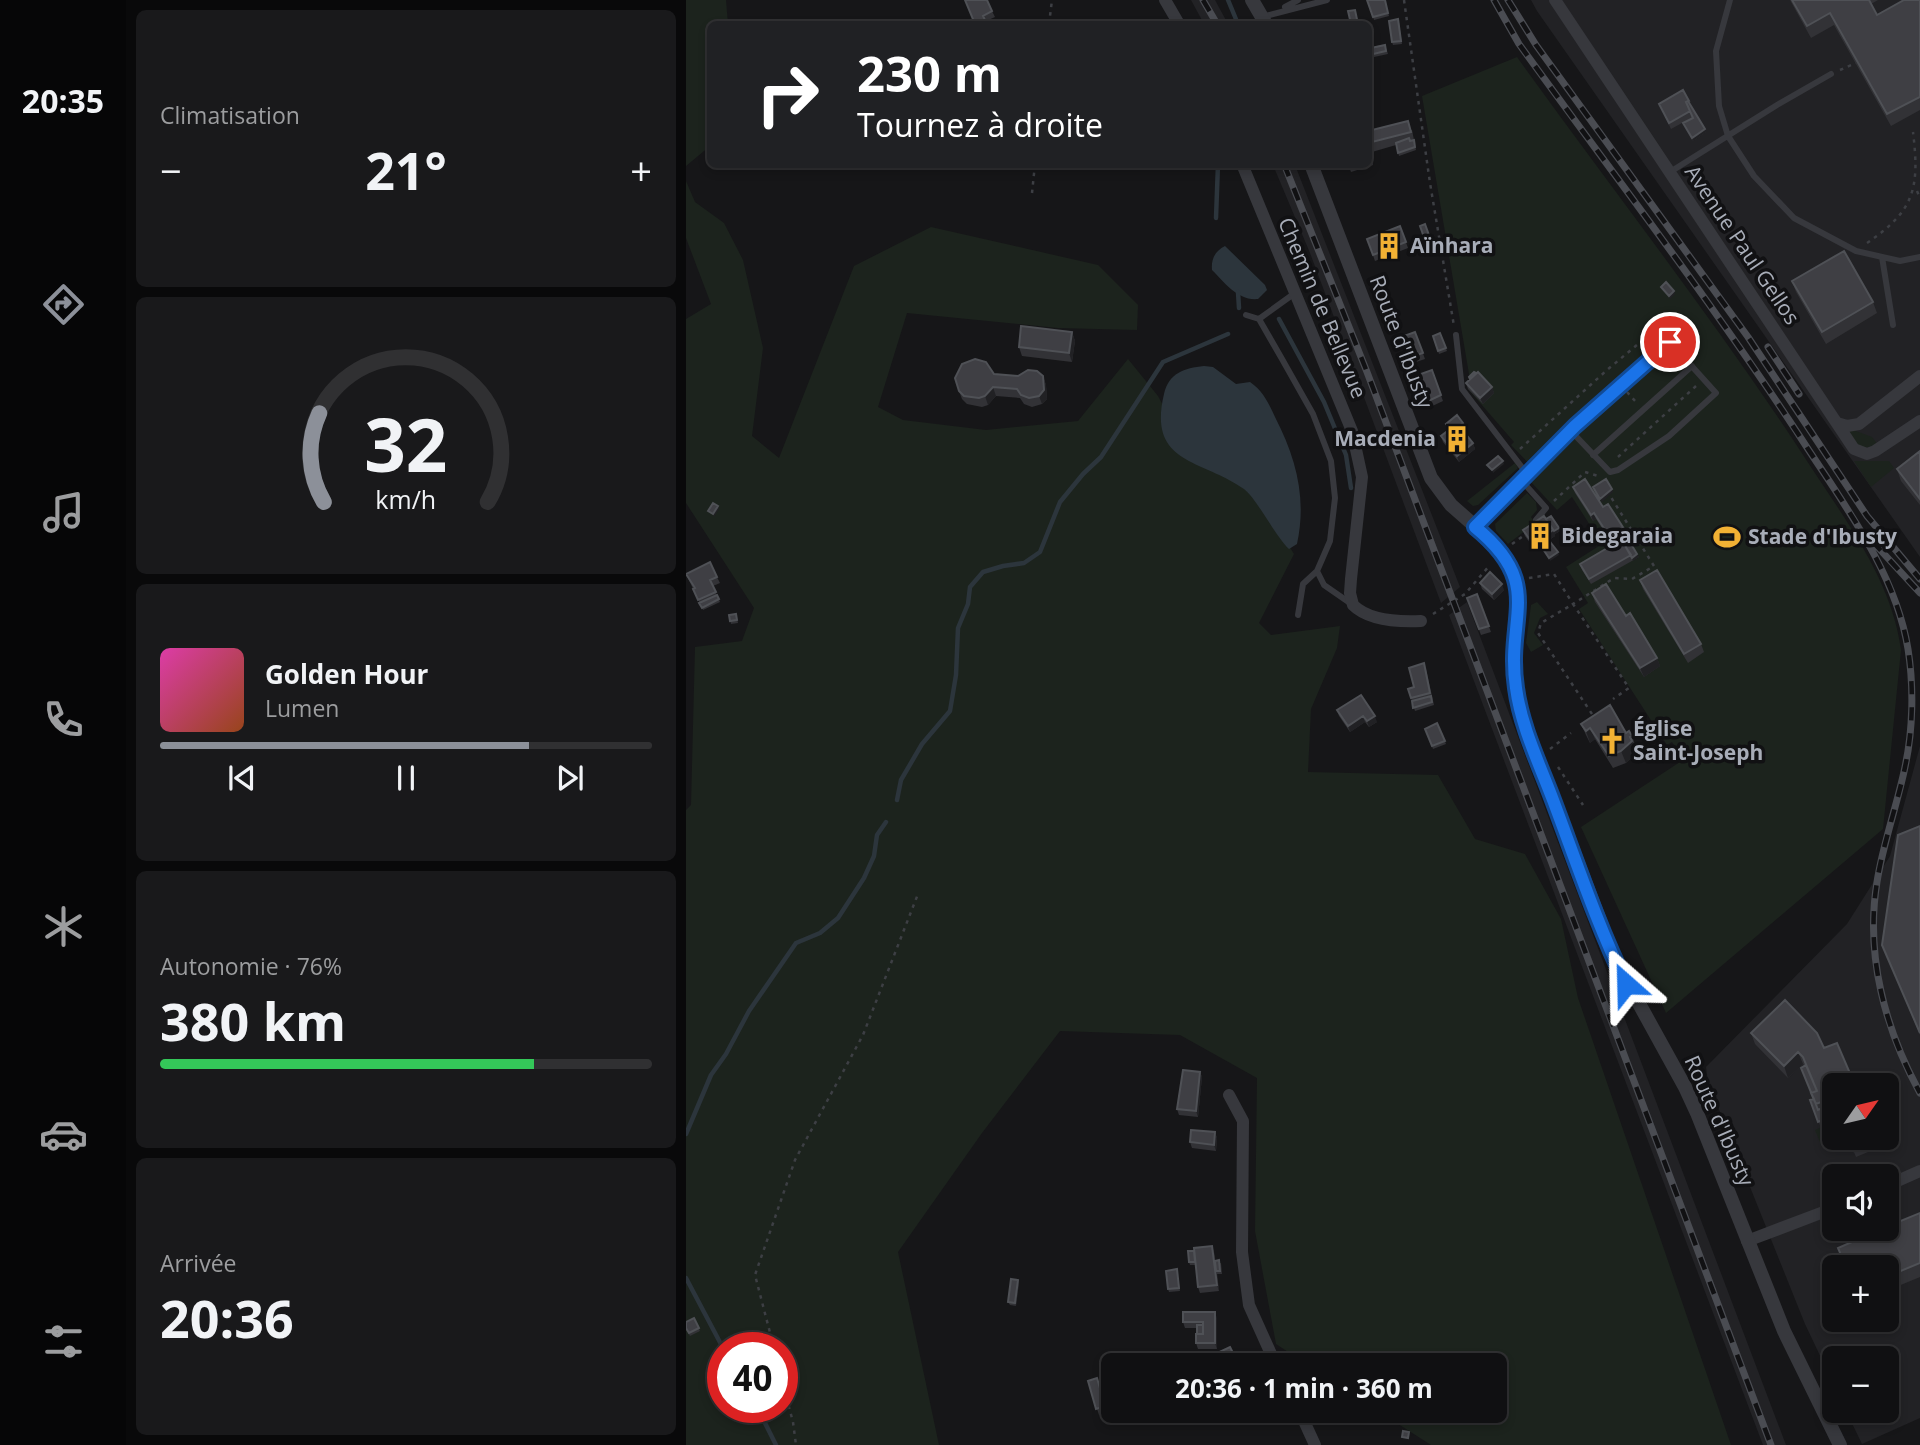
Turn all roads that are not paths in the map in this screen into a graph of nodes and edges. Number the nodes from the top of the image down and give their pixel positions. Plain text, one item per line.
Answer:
1 (1165, 0) edge
2 (1252, 0) edge
3 (1298, 0) edge
4 (1326, 0) edge
5 (1555, 0) edge
6 (1730, 0) edge
7 (1277, 11) junction
8 (1177, 21) edge
9 (1264, 21) edge
10 (1831, 74) road end
11 (1728, 136) junction
12 (1244, 168) edge
13 (1313, 168) edge
14 (1670, 172) junction
15 (1882, 257) junction
16 (1920, 257) edge
17 (1295, 293) junction
18 (1247, 315) dead end
19 (1259, 319) junction
20 (1893, 325) dead end
21 (1456, 335) road end
22 (1692, 366) junction
23 (1920, 376) edge
24 (1920, 421) edge
25 (1837, 423) junction
26 (1571, 431) junction
27 (1593, 455) junction
28 (1524, 477) junction
29 (1536, 520) edge
30 (1475, 527) junction
31 (1317, 571) junction
32 (1353, 605) junction
33 (1298, 615) dead end
34 (1421, 621) road end
35 (1229, 1095) dead end
36 (1920, 1171) edge
37 (1899, 1180) edge
38 (1822, 1213) edge
39 (1747, 1241) junction
40 (1271, 1353) edge
41 (1305, 1423) edge
42 (1315, 1445) edge
43 (1840, 1445) edge

1 - 8 street
2 - 9 street
3 - 7 lane
4 - 7 lane
5 - 14 street, Avenue Paul Gellos
6 - 11 lane
7 - 9 lane
10 - 11 lane
11 - 14 lane
11 - 15 lane
12 - 17 street, Chemin de Bellevue
13 - 30 street, Route d'Ibusty
14 - 25 street, Avenue Paul Gellos
15 - 16 lane
15 - 20 lane
17 - 19 lane
17 - 32 street, Chemin de Bellevue
18 - 19 lane
19 - 31 lane
21 - 28 lane
22 - 26 lane
22 - 27 lane
22 - 27 lane
23 - 25 street
24 - 25 street, Avenue Paul Gellos
26 - 27 lane
26 - 28 lane
28 - 29 lane
28 - 30 lane
30 - 39 street, Route d'Ibusty
31 - 32 lane
31 - 33 lane
32 - 34 street
35 - 40 street
36 - 37 street
38 - 39 street
39 - 43 street, Route d'Ibusty
41 - 42 street

